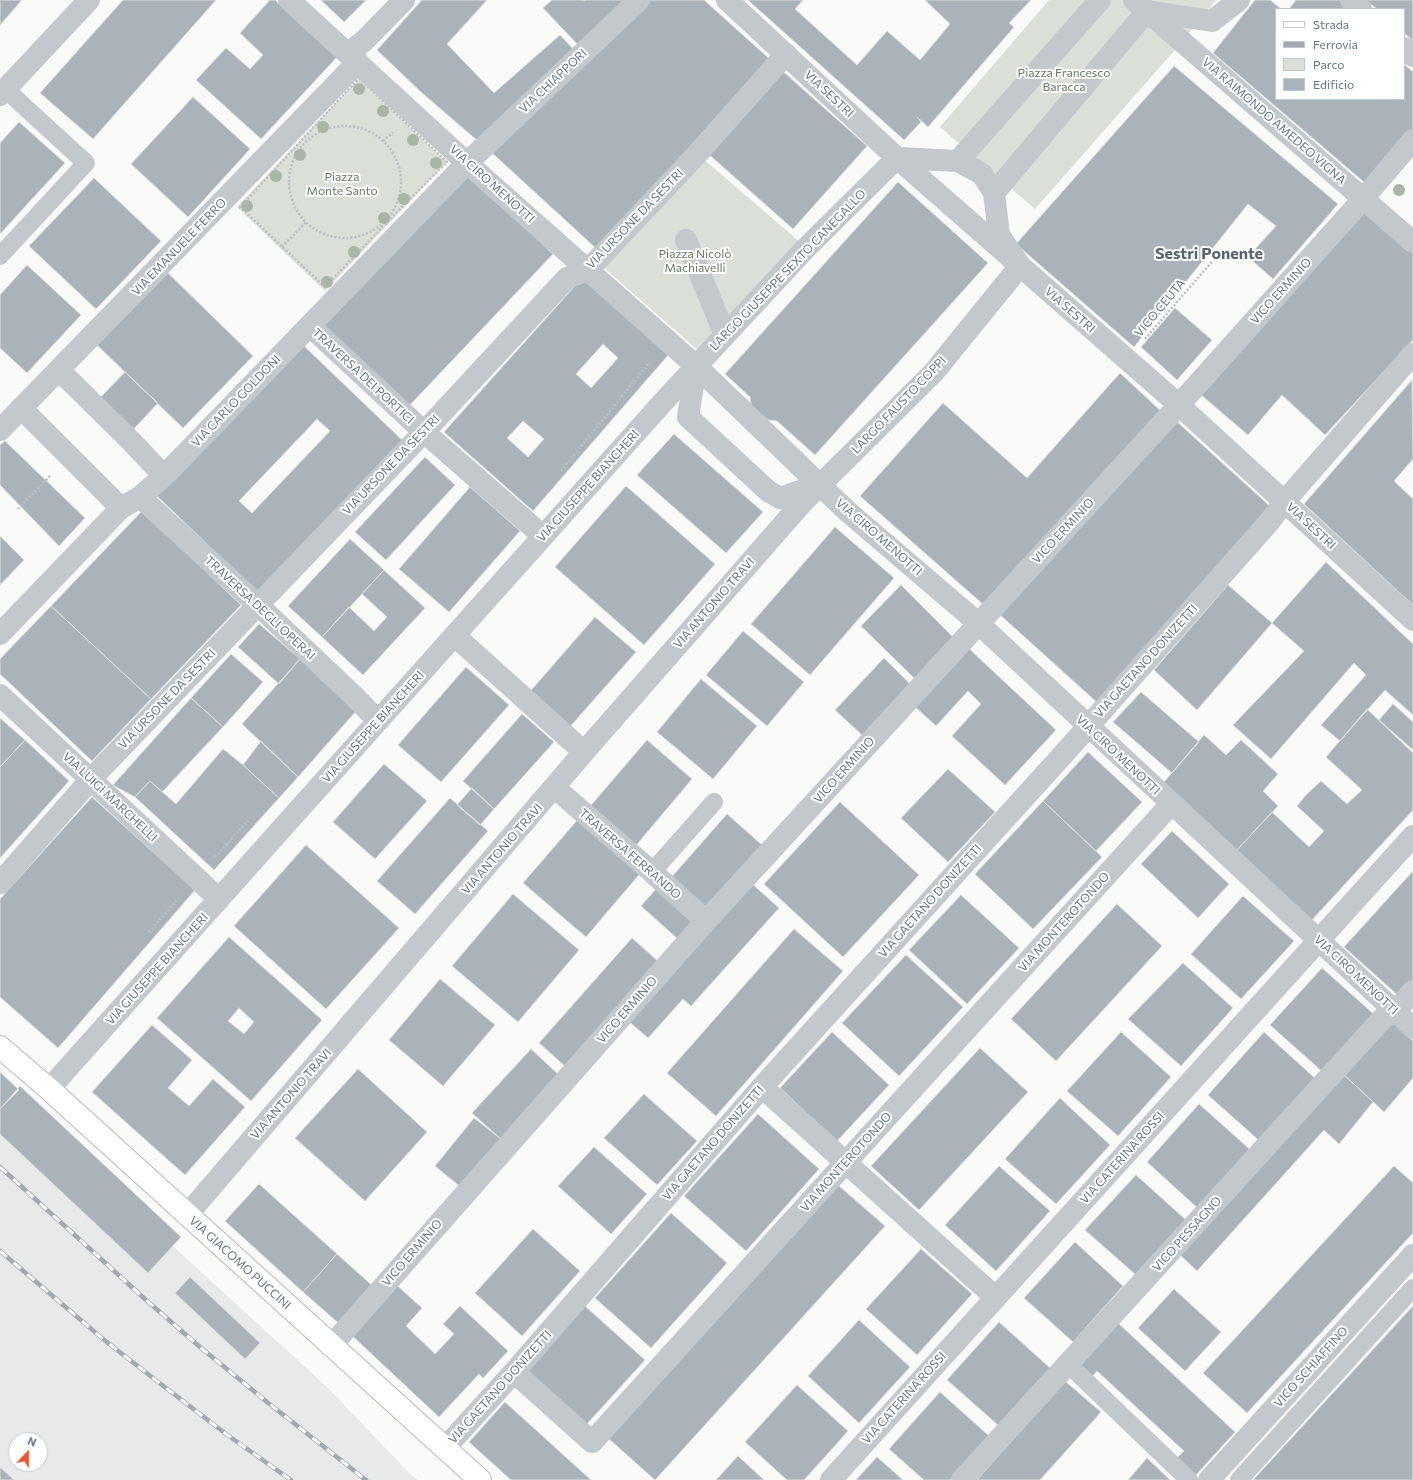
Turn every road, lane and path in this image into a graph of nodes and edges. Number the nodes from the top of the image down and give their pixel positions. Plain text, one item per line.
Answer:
1 (89, 0) edge
2 (289, 0) edge
3 (404, 0) edge
4 (639, 0) edge
5 (726, 0) edge
6 (1100, 0) edge
7 (1239, 0) edge
8 (1351, 0) edge
9 (1138, 4) edge
10 (1360, 8) edge
11 (1405, 49) edge
12 (786, 54) junction
13 (1413, 56) edge
14 (353, 58) junction
15 (3, 92) edge
16 (1413, 140) edge
17 (897, 158) junction
18 (958, 161) junction
19 (467, 163) junction
20 (994, 193) junction
21 (1364, 199) junction
22 (306, 222) junction
23 (686, 240) dead end
24 (1413, 242) edge
25 (282, 247) junction
26 (1223, 249) dead end
27 (0, 256) edge
28 (1020, 266) junction
29 (588, 270) junction
30 (310, 326) junction
31 (724, 335) junction
32 (1413, 354) edge
33 (652, 360) dead end
34 (1127, 360) junction
35 (696, 366) junction
36 (59, 370) junction
37 (1179, 405) junction
38 (20, 408) junction
39 (0, 430) edge
40 (424, 432) junction
41 (561, 472) dead end
42 (164, 476) junction
43 (47, 480) dead end
44 (821, 484) junction
45 (140, 497) junction
46 (1284, 502) junction
47 (121, 508) junction
48 (18, 509) dead end
49 (543, 536) junction
50 (258, 605) junction
51 (1413, 620) edge
52 (978, 623) junction
53 (0, 634) edge
54 (455, 636) junction
55 (0, 695) edge
56 (378, 721) junction
57 (1088, 726) junction
58 (584, 752) junction
59 (91, 779) junction
60 (555, 788) junction
61 (714, 802) dead end
62 (1171, 804) junction
63 (1413, 836) edge
64 (652, 872) junction
65 (0, 883) edge
66 (219, 899) junction
67 (706, 921) junction
68 (1318, 941) junction
69 (1413, 991) edge
70 (1395, 1012) junction
71 (1413, 1028) edge
72 (0, 1047) edge
73 (762, 1086) junction
74 (49, 1089) junction
75 (846, 1163) junction
76 (187, 1215) junction
77 (1413, 1255) edge
78 (1413, 1288) edge
79 (995, 1297) junction
80 (331, 1346) junction
81 (1069, 1365) junction
82 (514, 1372) junction
83 (445, 1448) junction
84 (480, 1480) edge
85 (831, 1480) edge
86 (962, 1480) edge
87 (1189, 1480) edge
88 (1209, 1480) edge
89 (1239, 1480) edge

1 - 15 street
2 - 14 street, VIA CIRO MENOTTI
3 - 14 street, VIA EMANUELE FERRO
4 - 19 street, VIA CHIAPPORI
5 - 12 street, VIA SESTRI
6 - 18 street
7 - 9 street
8 - 10 street
9 - 20 street
9 - 21 street, VIA RAIMONDO AMEDEO VIGNA
11 - 13 street
12 - 17 street, VIA SESTRI
12 - 29 street, VIA URSONE DA SESTRI
14 - 19 street, VIA CIRO MENOTTI
14 - 36 street, VIA EMANUELE FERRO
15 - 27 lane
16 - 21 street, VICO ERMINIO
17 - 18 street
17 - 28 street, VIA SESTRI
17 - 31 street, LARGO GIUSEPPE SEXTO CANEGALLO
18 - 20 street
19 - 29 street, VIA CIRO MENOTTI
19 - 30 street, VIA CARLO GOLDONI
20 - 28 street
21 - 24 street, VIA RAIMONDO AMEDEO VIGNA
21 - 37 street, VICO ERMINIO
22 - 22 path
22 - 25 path
23 - 31 street
25 - 25 path
26 - 34 path, VICO CEUTA
28 - 34 street, VIA SESTRI
28 - 44 street, LARGO FAUSTO COPPI
29 - 35 street, VIA CIRO MENOTTI
29 - 40 street, VIA URSONE DA SESTRI
30 - 40 street, TRAVERSA DEI PORTICI
30 - 42 street, VIA CARLO GOLDONI
31 - 35 street, LARGO GIUSEPPE SEXTO CANEGALLO
32 - 46 street, VIA GAETANO DONIZETTI
33 - 41 path
34 - 37 street, VIA SESTRI
35 - 44 street, VIA CIRO MENOTTI
35 - 44 street
35 - 49 street, VIA GIUSEPPE BIANCHERI
36 - 38 street, VIA EMANUELE FERRO
36 - 42 street
37 - 46 street, VIA SESTRI
37 - 52 street, VICO ERMINIO
38 - 39 street, VIA EMANUELE FERRO
38 - 47 street
40 - 49 street, TRAVERSA DEI PORTICI
40 - 50 street, VIA URSONE DA SESTRI
42 - 45 street, VIA CARLO GOLDONI
43 - 48 path
44 - 52 street, VIA CIRO MENOTTI
44 - 58 street, VIA ANTONIO TRAVI
45 - 47 street, VIA CARLO GOLDONI
45 - 50 street, TRAVERSA DEGLI OPERAI
46 - 51 street, VIA SESTRI
46 - 57 street, VIA GAETANO DONIZETTI
47 - 53 street, VIA CARLO GOLDONI
49 - 54 street, VIA GIUSEPPE BIANCHERI
50 - 56 street, TRAVERSA DEGLI OPERAI
50 - 59 street, VIA URSONE DA SESTRI
52 - 57 street, VIA CIRO MENOTTI
52 - 67 street, VICO ERMINIO
54 - 56 street, VIA GIUSEPPE BIANCHERI
54 - 58 street
55 - 59 street, VIA LUIGI MARCHELLI
56 - 66 street, VIA GIUSEPPE BIANCHERI
57 - 62 street, VIA CIRO MENOTTI
57 - 73 street, VIA GAETANO DONIZETTI
58 - 60 street, VIA ANTONIO TRAVI
59 - 65 street, VIA URSONE DA SESTRI
59 - 66 street, VIA LUIGI MARCHELLI
60 - 64 street, TRAVERSA FERRANDO
60 - 76 street, VIA ANTONIO TRAVI
61 - 64 lane
62 - 68 street, VIA CIRO MENOTTI
62 - 75 street, VIA MONTEROTONDO
63 - 68 street, VIA CATERINA ROSSI
64 - 67 street, TRAVERSA FERRANDO
66 - 74 street, VIA GIUSEPPE BIANCHERI
67 - 80 street, VICO ERMINIO
68 - 70 street, VIA CIRO MENOTTI
68 - 79 street, VIA CATERINA ROSSI
69 - 70 street, VICO PESSAGNO
70 - 71 street, VIA CIRO MENOTTI
70 - 81 street, VICO PESSAGNO
72 - 74 main road, VIA GIACOMO PUCCINI
73 - 75 street
73 - 82 street, VIA GAETANO DONIZETTI
74 - 76 main road, VIA GIACOMO PUCCINI
75 - 79 street
75 - 82 street, VIA MONTEROTONDO
76 - 80 main road, VIA GIACOMO PUCCINI
77 - 88 street, VICO SCHIAFFINO
78 - 89 lane
79 - 85 street, VIA CATERINA ROSSI
80 - 83 main road, VIA GIACOMO PUCCINI
81 - 86 street, VICO PESSAGNO
81 - 87 lane
82 - 83 street, VIA GAETANO DONIZETTI
83 - 84 main road, VIA GIACOMO PUCCINI

